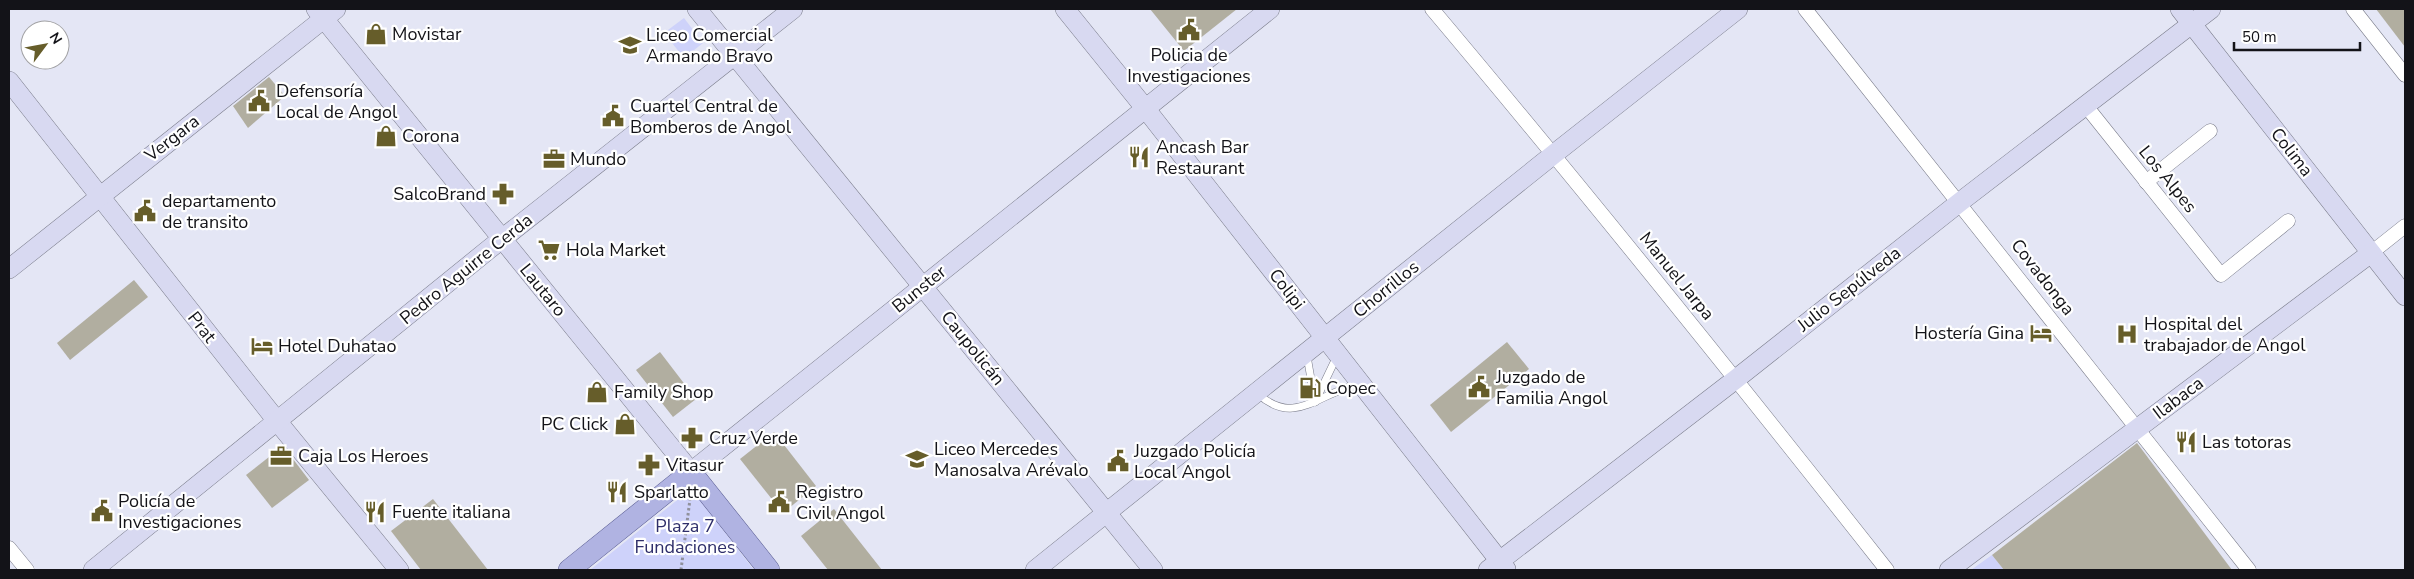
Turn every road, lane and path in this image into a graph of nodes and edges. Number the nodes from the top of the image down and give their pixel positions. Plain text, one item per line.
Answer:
1 (697, 9) edge
2 (793, 9) edge
3 (1064, 9) edge
4 (1270, 9) edge
5 (1432, 9) edge
6 (1738, 9) edge
7 (1805, 9) edge
8 (2180, 9) edge
9 (2211, 9) edge
10 (2352, 9) edge
11 (325, 12) edge
12 (2192, 24) junction
13 (735, 55) junction
14 (2405, 75) edge
15 (9, 81) edge
16 (2086, 106) junction
17 (1145, 108) junction
18 (2210, 131) dead end
19 (1554, 154) junction
20 (2146, 182) junction
21 (99, 196) junction
22 (1960, 202) junction
23 (2288, 221) dead end
24 (2405, 226) edge
25 (502, 240) junction
26 (2371, 252) junction
27 (9, 269) edge
28 (923, 286) junction
29 (2405, 296) edge
30 (1326, 338) junction
31 (1306, 354) junction
32 (1338, 354) junction
33 (1736, 379) junction
34 (1361, 384) junction
35 (1257, 393) junction
36 (1315, 403) junction
37 (277, 421) junction
38 (2138, 428) junction
39 (691, 472) junction
40 (690, 497) dead end
41 (1107, 513) junction
42 (9, 548) edge
43 (1498, 567) edge
44 (27, 570) edge
45 (94, 570) edge
46 (398, 570) edge
47 (569, 570) edge
48 (681, 570) edge
49 (769, 570) edge
50 (1035, 570) edge
51 (1153, 570) edge
52 (1887, 570) edge
53 (1949, 570) edge
54 (2248, 570) edge

1 - 13 main road, Caupolicán
2 - 13 main road, Pedro Aguirre Cerda
3 - 17 main road, Colipi
4 - 17 main road, Bunster
5 - 19 street, Manuel Jarpa
6 - 19 main road, Chorrillos
7 - 22 street, Covadonga
8 - 12 main road, Colima
9 - 12 main road, Julio Sepúlveda
10 - 14 street
11 - 21 main road, Vergara
11 - 25 main road, Lautaro
12 - 16 main road, Julio Sepúlveda
12 - 26 main road, Colima
13 - 25 main road, Pedro Aguirre Cerda
13 - 28 main road, Caupolicán
15 - 21 main road, Prat
16 - 20 street, Los Alpes
16 - 22 main road, Julio Sepúlveda
17 - 28 main road, Bunster
17 - 30 main road, Colipi
18 - 20 street
19 - 30 main road, Chorrillos
19 - 33 street, Manuel Jarpa
20 - 23 street, Los Alpes
21 - 27 main road, Vergara
21 - 37 main road, Prat
22 - 33 main road, Julio Sepúlveda
22 - 38 street, Covadonga
24 - 26 street, Ilabaca
25 - 37 main road, Pedro Aguirre Cerda
25 - 39 main road, Lautaro
26 - 29 main road, Colima
26 - 38 main road, Ilabaca
28 - 39 main road, Bunster
28 - 41 main road, Caupolicán
30 - 31 main road, Chorrillos
30 - 32 main road, Colipi
31 - 35 main road, Chorrillos
31 - 36 lane
32 - 34 main road, Colipi
32 - 36 lane
33 - 43 main road, Julio Sepúlveda
33 - 52 street, Manuel Jarpa
34 - 36 lane
34 - 43 main road, Colipi
35 - 36 lane
35 - 41 main road, Chorrillos
37 - 45 main road, Pedro Aguirre Cerda
37 - 46 main road, Prat
38 - 53 main road, Ilabaca
38 - 54 street, Covadonga
39 - 47 main road, Bunster
39 - 49 main road, Lautaro
40 - 48 path
41 - 50 main road, Chorrillos
41 - 51 main road, Caupolicán
42 - 44 street

